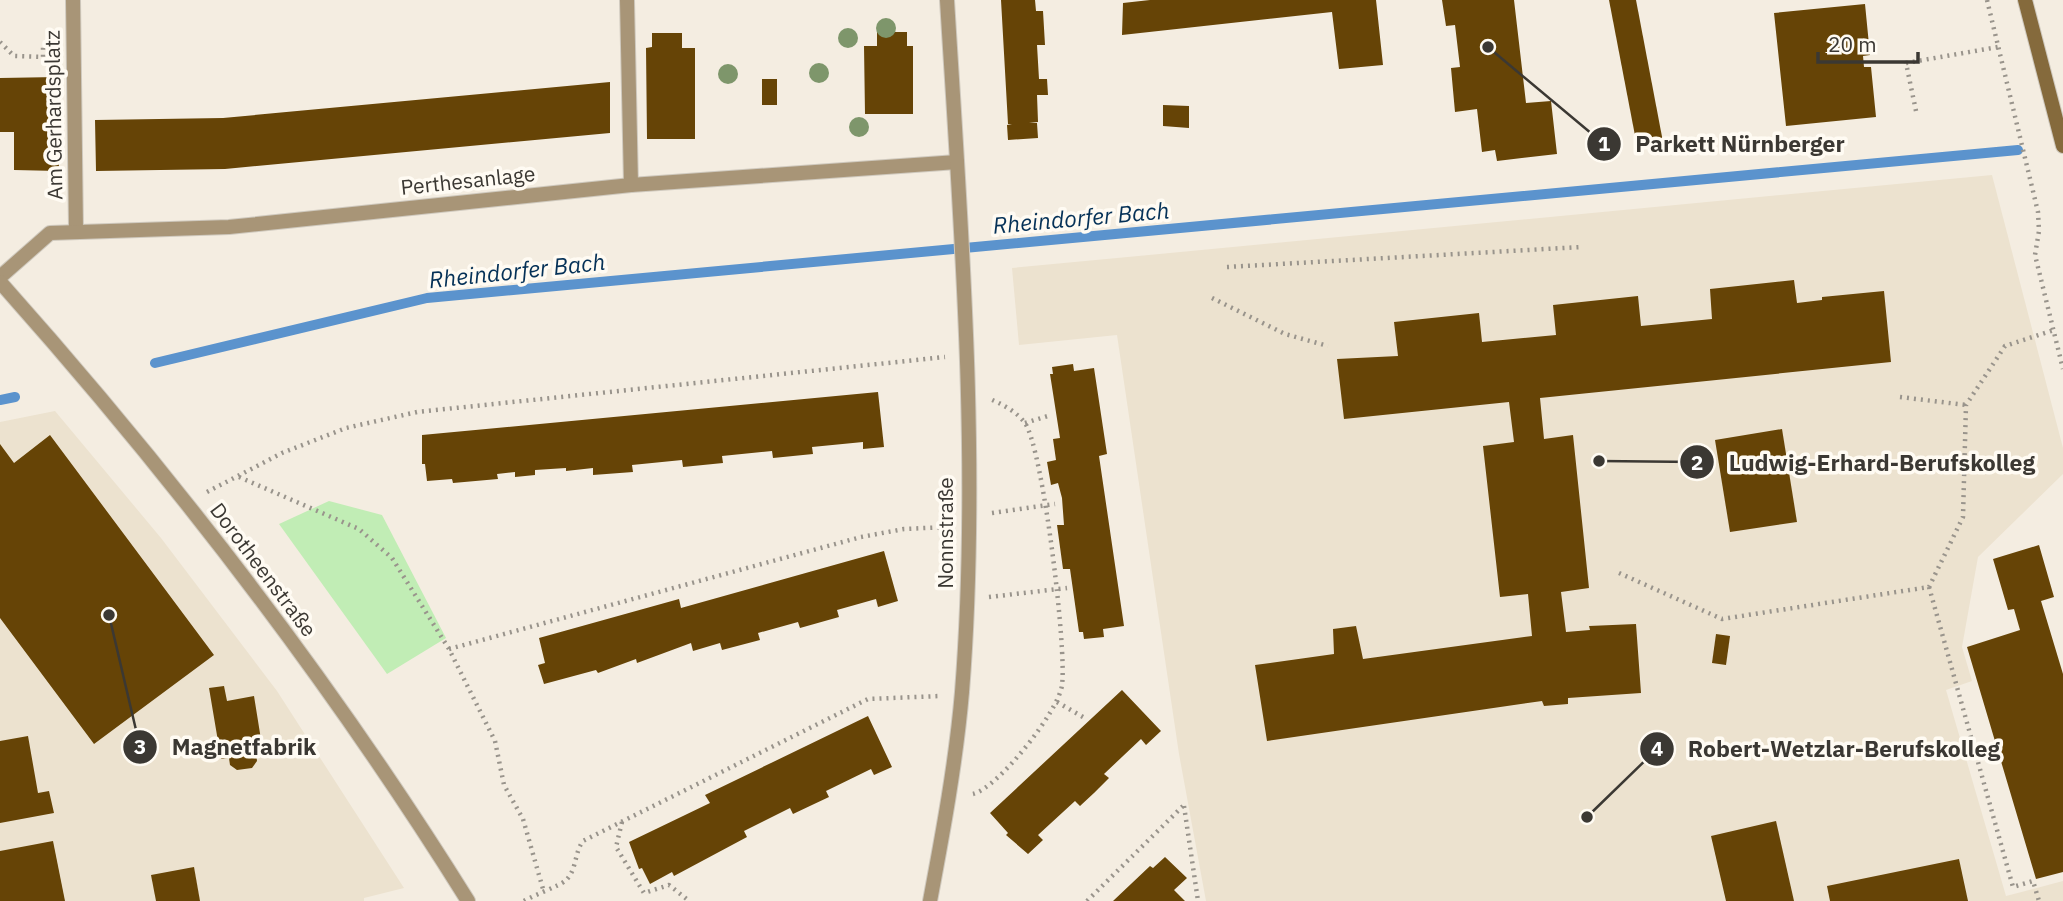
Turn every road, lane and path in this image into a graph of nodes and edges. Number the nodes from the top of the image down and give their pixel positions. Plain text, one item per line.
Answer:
1 (74, 0) edge
2 (627, 0) edge
3 (947, 0) edge
4 (1987, 0) edge
5 (2025, 0) edge
6 (74, 34) junction
7 (0, 42) edge
8 (1998, 47) junction
9 (1916, 111) dead end
10 (2063, 146) edge
11 (957, 162) junction
12 (631, 185) junction
13 (76, 230) junction
14 (1581, 247) dead end
15 (1227, 267) dead end
16 (0, 280) edge
17 (1212, 298) dead end
18 (2053, 330) junction
19 (1328, 346) dead end
20 (967, 355) junction
21 (2063, 369) edge
22 (968, 391) junction
23 (1899, 397) dead end
24 (1966, 405) junction
25 (1051, 415) dead end
26 (1025, 423) junction
27 (239, 476) junction
28 (186, 503) junction
29 (1055, 504) dead end
30 (1045, 506) junction
31 (967, 521) junction
32 (1619, 573) dead end
33 (1929, 587) junction
34 (1067, 588) dead end
35 (1056, 590) junction
36 (968, 599) junction
37 (449, 649) junction
38 (961, 695) junction
39 (1057, 702) junction
40 (1083, 717) dead end
41 (949, 800) junction
42 (622, 822) junction
43 (543, 889) junction
44 (468, 901) edge
45 (524, 901) edge
46 (689, 901) edge
47 (930, 901) edge
48 (1087, 901) edge
49 (1198, 901) edge
50 (2039, 901) edge

1 - 6 street, Am Gerhardsplatz
2 - 12 street
3 - 11 street, Nonnstraße
4 - 8 path
5 - 10 main road
6 - 7 path
6 - 13 street, Am Gerhardsplatz
8 - 9 path
8 - 18 path
11 - 12 street, Perthesanlage
11 - 20 street, Nonnstraße
12 - 13 street, Perthesanlage
13 - 16 street, Perthesanlage
14 - 15 path
16 - 28 street, Dorotheenstraße
17 - 19 path
18 - 21 path
18 - 24 path
20 - 22 street, Nonnstraße
20 - 27 path
22 - 26 path
22 - 31 street, Nonnstraße
23 - 24 path
24 - 33 path
25 - 26 path
26 - 30 path
27 - 28 path
27 - 37 path
28 - 44 street, Dorotheenstraße
29 - 30 path
30 - 31 path
30 - 35 path
31 - 36 street, Nonnstraße
31 - 37 path
32 - 33 path
33 - 50 path
34 - 35 path
35 - 36 path
35 - 39 path
36 - 38 street, Nonnstraße
37 - 43 path
38 - 41 street, Nonnstraße
38 - 42 path
39 - 40 path
39 - 41 path
41 - 47 street, Nonnstraße
42 - 43 path
42 - 46 path
43 - 45 path
48 - 49 path

